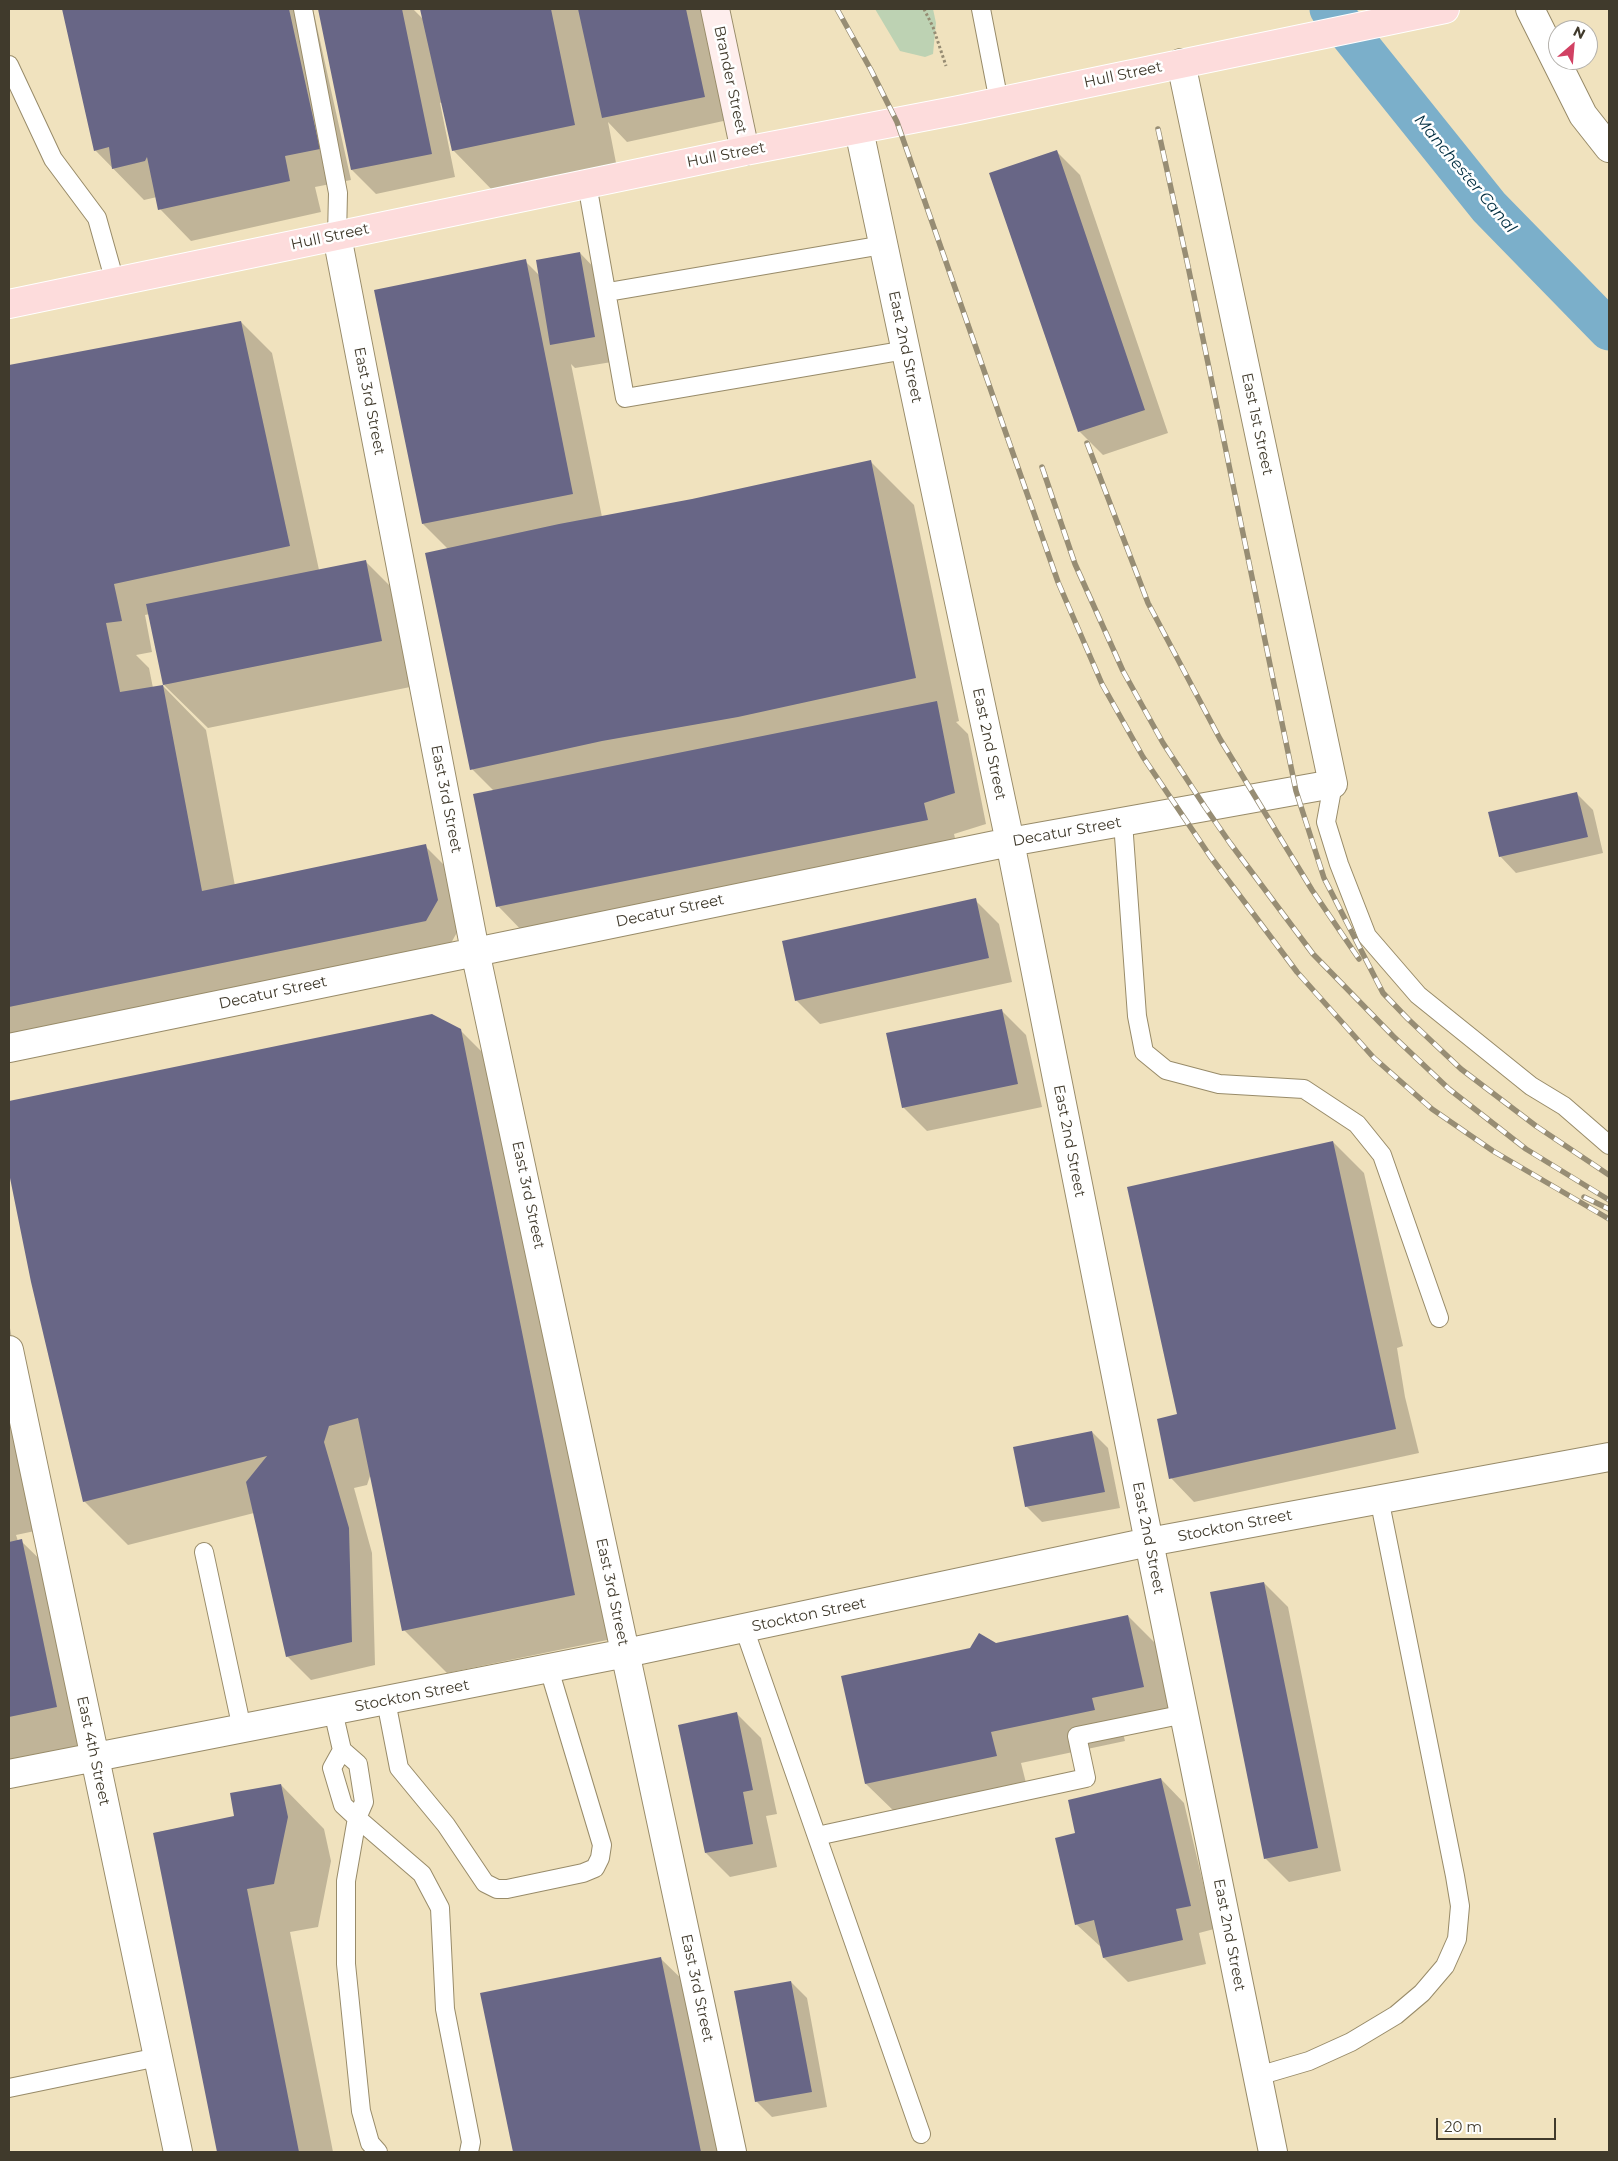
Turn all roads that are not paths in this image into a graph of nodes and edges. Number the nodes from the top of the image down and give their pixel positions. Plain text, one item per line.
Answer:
1 (303, 9) edge
2 (715, 9) edge
3 (981, 9) edge
4 (1530, 9) edge
5 (1437, 11) edge
6 (1181, 63) junction
7 (9, 65) edge
8 (999, 102) junction
9 (859, 130) junction
10 (1609, 148) edge
11 (745, 151) junction
12 (588, 184) junction
13 (338, 236) junction
14 (884, 245) junction
15 (115, 282) junction
16 (608, 292) junction
17 (9, 304) edge
18 (906, 350) junction
19 (1334, 784) junction
20 (1123, 822) junction
21 (1010, 842) junction
22 (475, 951) junction
23 (9, 1048) edge
24 (1609, 1146) edge
25 (1439, 1318) dead end
26 (9, 1350) edge
27 (1609, 1457) edge
28 (1379, 1498) junction
29 (1149, 1542) junction
30 (204, 1552) dead end
31 (744, 1628) junction
32 (626, 1653) junction
33 (549, 1669) junction
34 (386, 1701) junction
35 (333, 1711) junction
36 (1185, 1714) junction
37 (242, 1729) junction
38 (342, 1750) junction
39 (95, 1758) junction
40 (9, 1774) edge
41 (358, 1818) junction
42 (817, 1836) junction
43 (158, 2057) junction
44 (1258, 2076) junction
45 (9, 2088) edge
46 (921, 2134) dead end
47 (178, 2152) edge
48 (378, 2152) edge
49 (469, 2152) edge
50 (732, 2152) edge
51 (1273, 2152) edge

1 - 13 lane
2 - 11 street, Brander Street
3 - 8 lane
4 - 10 street
5 - 6 main road, Hull Street
6 - 8 main road, Hull Street
6 - 19 street, East 1st Street
7 - 15 lane
8 - 9 main road, Hull Street
9 - 11 main road, Hull Street
9 - 14 street, East 2nd Street
11 - 12 main road, Hull Street
12 - 13 main road, Hull Street
12 - 16 lane
13 - 15 main road, Hull Street
13 - 22 street, East 3rd Street
14 - 16 lane
14 - 18 street, East 2nd Street
15 - 17 main road, Hull Street
16 - 18 lane
18 - 21 street, East 2nd Street
19 - 20 street, Decatur Street
19 - 24 lane
20 - 21 street, Decatur Street
20 - 25 lane
21 - 22 street, Decatur Street
21 - 29 street, East 2nd Street
22 - 23 street, Decatur Street
22 - 32 street, East 3rd Street
26 - 39 street, East 4th Street
27 - 28 street, Stockton Street
28 - 29 street, Stockton Street
28 - 44 lane
29 - 31 street, Stockton Street
29 - 36 street, East 2nd Street
30 - 37 lane
31 - 32 street, Stockton Street
31 - 42 lane
32 - 33 street, Stockton Street
32 - 50 street, East 3rd Street
33 - 34 street, Stockton Street
33 - 34 lane
34 - 35 street, Stockton Street
35 - 37 street, Stockton Street
35 - 38 lane
36 - 42 lane
36 - 44 street, East 2nd Street
37 - 39 street, Stockton Street
38 - 41 lane
38 - 41 lane
39 - 40 street, Stockton Street
39 - 43 street, East 4th Street
41 - 48 lane
41 - 49 lane
42 - 46 lane
43 - 45 lane
43 - 47 street, East 4th Street
44 - 51 street, East 2nd Street

